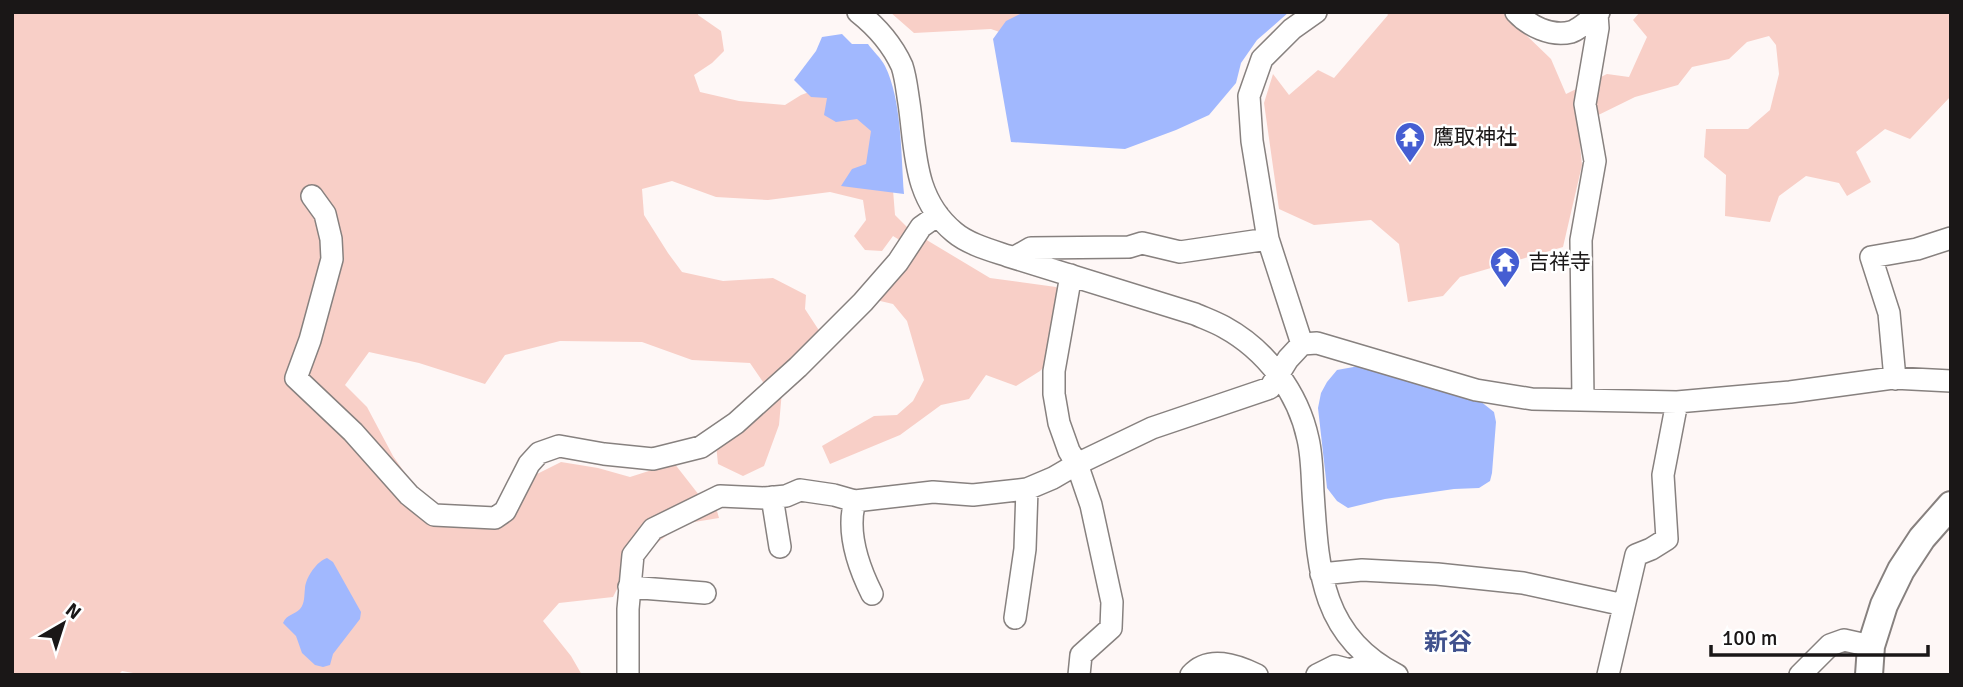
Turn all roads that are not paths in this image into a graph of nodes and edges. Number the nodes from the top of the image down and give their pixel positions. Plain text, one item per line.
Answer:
1 (858, 12) edge
2 (1316, 12) edge
3 (1516, 12) edge
4 (1598, 13) edge
5 (313, 196) dead end
6 (938, 215) junction
7 (1951, 238) edge
8 (1268, 239) junction
9 (1014, 257) junction
10 (1072, 275) junction
11 (1302, 344) junction
12 (1278, 374) junction
13 (1895, 379) junction
14 (1951, 381) edge
15 (1583, 400) junction
16 (1677, 402) junction
17 (1077, 464) junction
18 (1027, 489) junction
19 (772, 497) junction
20 (855, 501) junction
21 (1951, 505) edge
22 (780, 548) dead end
23 (1321, 574) junction
24 (629, 587) junction
25 (705, 593) dead end
26 (872, 594) dead end
27 (1624, 605) junction
28 (1015, 618) dead end
29 (1871, 646) junction
30 (1374, 661) junction
31 (628, 675) edge
32 (1080, 675) edge
33 (1191, 675) edge
34 (1257, 675) edge
35 (1317, 675) edge
36 (1397, 675) edge
37 (1608, 675) edge
38 (1800, 675) edge
39 (1869, 675) edge

1 - 6 street
2 - 8 street
3 - 4 street
4 - 15 street
5 - 6 street
6 - 9 street
7 - 13 street
8 - 9 street
8 - 11 street
9 - 10 street
10 - 12 street
10 - 17 street
11 - 12 street
11 - 15 street
12 - 17 street
12 - 23 street
13 - 14 street
13 - 16 street
15 - 16 street
16 - 27 street
17 - 18 street
17 - 32 street
18 - 20 street
18 - 28 street
19 - 20 street
19 - 22 street
19 - 24 street
20 - 26 street
21 - 29 main road
23 - 27 street
23 - 30 street
24 - 25 street
24 - 31 street
27 - 37 street
29 - 38 street
29 - 39 main road
30 - 35 street
30 - 36 street
33 - 34 street

